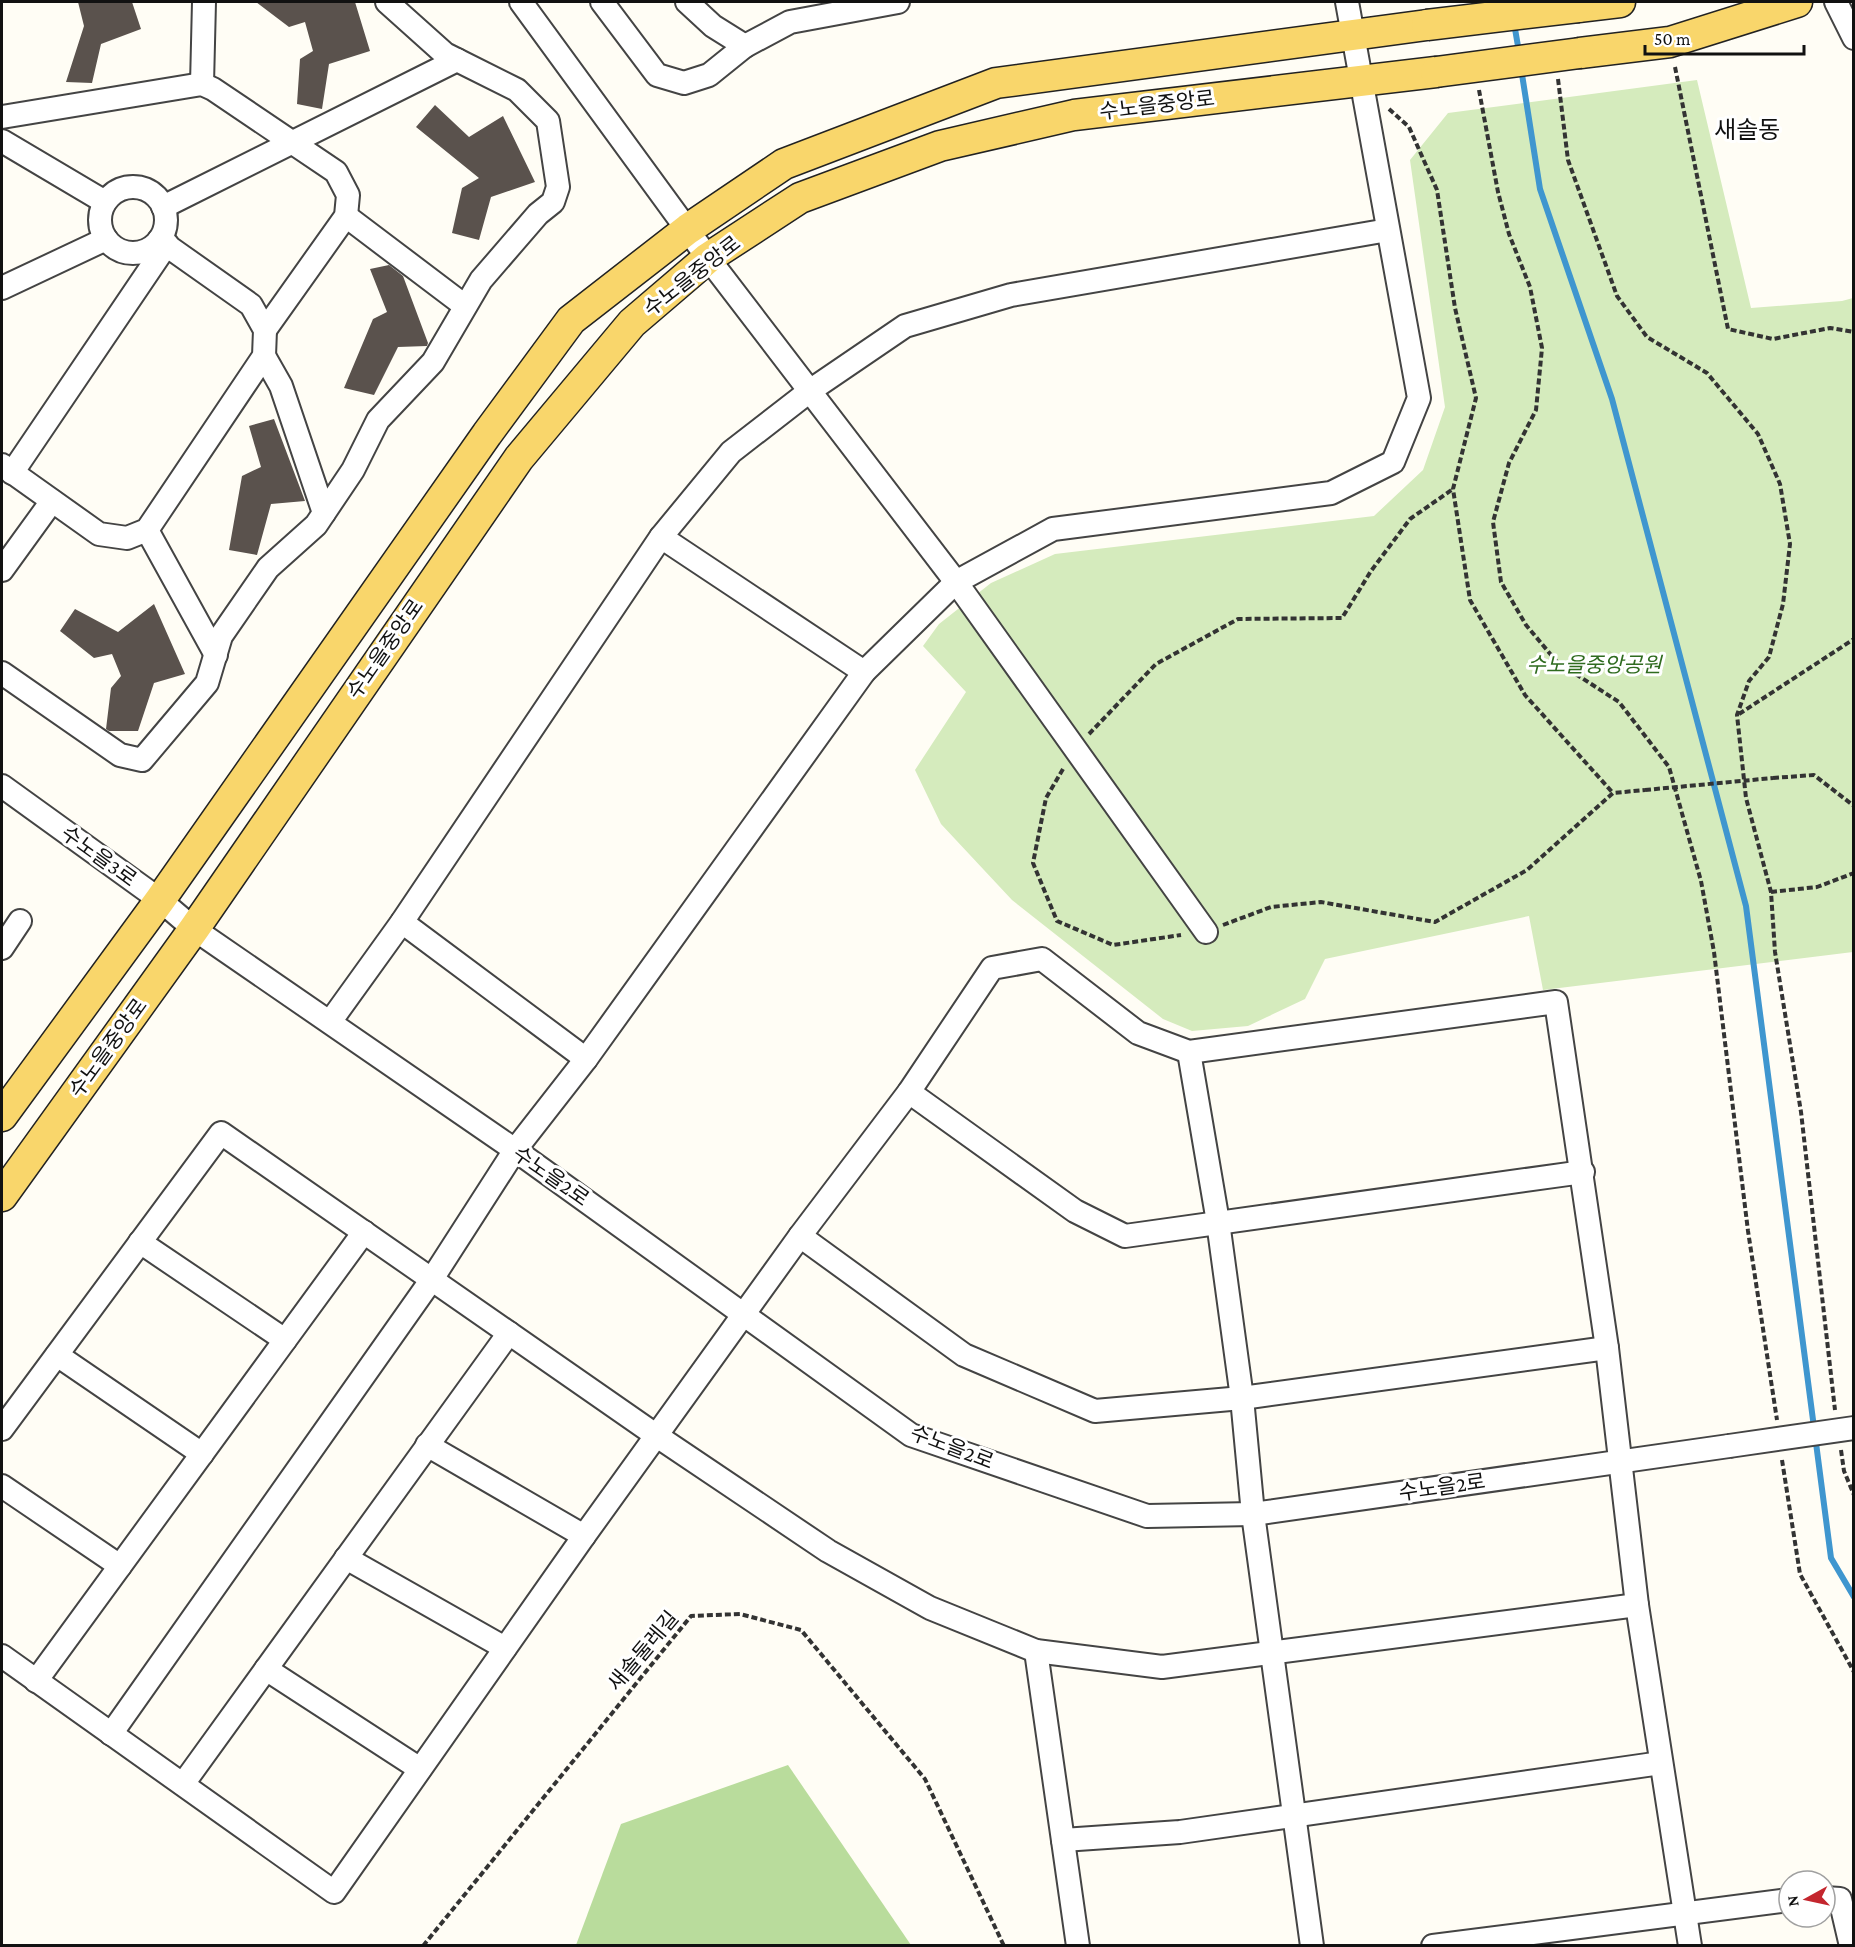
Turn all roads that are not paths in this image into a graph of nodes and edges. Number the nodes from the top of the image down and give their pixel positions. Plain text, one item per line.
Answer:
1 (204, 2) edge
2 (387, 2) edge
3 (521, 2) edge
4 (602, 2) edge
5 (687, 2) edge
6 (898, 2) edge
7 (1347, 2) edge
8 (1620, 2) edge
9 (1797, 2) edge
10 (1836, 2) edge
11 (857, 6) edge
12 (1352, 34) junction
13 (1854, 38) edge
14 (745, 46) junction
15 (457, 60) junction
16 (1360, 82) junction
17 (202, 84) junction
18 (2, 117) edge
19 (2, 141) edge
20 (293, 143) junction
21 (105, 202) junction
22 (163, 207) junction
23 (346, 216) junction
24 (688, 229) junction
25 (1388, 230) junction
26 (106, 239) junction
27 (163, 242) junction
28 (708, 258) junction
29 (2, 288) edge
30 (465, 306) junction
31 (265, 330) junction
32 (264, 356) junction
33 (812, 390) junction
34 (7, 469) edge
35 (52, 501) junction
36 (324, 513) junction
37 (147, 530) junction
38 (661, 537) junction
39 (2, 570) edge
40 (956, 582) junction
41 (216, 655) junction
42 (864, 672) junction
43 (2, 673) edge
44 (2, 786) edge
45 (160, 900) junction
46 (20, 921) dead end
47 (402, 922) junction
48 (194, 929) junction
49 (1206, 932) road end
50 (2, 948) edge
51 (330, 1022) junction
52 (1189, 1052) junction
53 (586, 1059) junction
54 (909, 1092) junction
55 (2, 1116) edge
56 (515, 1150) junction
57 (1582, 1172) junction
58 (2, 1196) edge
59 (1218, 1222) junction
60 (364, 1232) junction
61 (800, 1236) junction
62 (140, 1242) junction
63 (432, 1279) junction
64 (746, 1314) junction
65 (509, 1333) junction
66 (285, 1340) junction
67 (1607, 1348) junction
68 (57, 1354) junction
69 (1242, 1398) junction
70 (2, 1429) edge
71 (1843, 1429) edge
72 (657, 1436) junction
73 (427, 1445) junction
74 (202, 1454) junction
75 (1620, 1460) junction
76 (2, 1486) edge
77 (1253, 1514) junction
78 (584, 1536) junction
79 (346, 1558) junction
80 (120, 1566) junction
81 (1637, 1605) junction
82 (505, 1648) junction
83 (1036, 1651) junction
84 (1271, 1655) junction
85 (2, 1656) edge
86 (266, 1669) junction
87 (36, 1681) junction
88 (111, 1734) junction
89 (1661, 1763) junction
90 (420, 1769) junction
91 (183, 1784) junction
92 (1293, 1815) junction
93 (1063, 1840) junction
94 (1837, 1899) edge
95 (1777, 1901) edge
96 (1684, 1912) junction
97 (1506, 1941) edge
98 (1078, 1946) edge
99 (1312, 1946) edge
100 (1433, 1946) edge
101 (1689, 1946) edge
102 (1851, 1946) edge

1 - 17 street
2 - 15 street
3 - 24 street
4 - 14 street
5 - 14 street
6 - 11 street
7 - 12 street
8 - 12 main road, 수노을중앙로, bridge
9 - 16 main road, 수노을중앙로, bridge
10 - 13 street
11 - 14 street
12 - 16 street
12 - 24 main road, 수노을중앙로
15 - 20 street
15 - 30 street
16 - 25 street
16 - 28 main road, 수노을중앙로
17 - 18 street
17 - 20 street
19 - 21 street
20 - 22 street
20 - 23 street
21 - 22 street
21 - 26 street
22 - 27 street
23 - 30 street
23 - 31 street
24 - 28 street
24 - 45 main road, 수노을중앙로
25 - 33 street
25 - 40 street
26 - 27 street
26 - 29 street
27 - 31 street
27 - 34 street
28 - 33 street
28 - 48 main road, 수노을중앙로
30 - 36 street
31 - 32 street
32 - 36 street
32 - 37 street
33 - 38 street
33 - 40 street
34 - 35 street
35 - 37 street
35 - 39 street
36 - 41 street
37 - 41 street
38 - 42 street
38 - 47 street
40 - 42 street
40 - 49 street
41 - 43 street
42 - 53 street
44 - 45 street, 수노을3로
45 - 48 street, 수노을3로
45 - 55 main road, 수노을중앙로
46 - 50 street
47 - 51 street
47 - 53 street
48 - 51 street, 수노을2로
48 - 58 main road, 수노을중앙로
51 - 56 street, 수노을2로
52 - 54 street
52 - 57 street
52 - 59 street
53 - 56 street
54 - 59 street
54 - 61 street
56 - 63 street
56 - 64 street, 수노을2로
57 - 59 street
57 - 67 street
59 - 69 street
60 - 62 street
60 - 63 street
60 - 66 street
61 - 64 street
61 - 69 street
62 - 66 street
62 - 68 street
63 - 65 street
63 - 88 street
64 - 72 street
64 - 77 street, 수노을2로
65 - 72 street
65 - 73 street
66 - 74 street
67 - 69 street
67 - 75 street
68 - 70 street
68 - 74 street
69 - 77 street
71 - 75 street, 수노을2로, bridge
72 - 78 street
72 - 83 street
73 - 78 street
73 - 79 street
74 - 80 street
75 - 77 street, 수노을2로
75 - 81 street
76 - 80 street
77 - 84 street
78 - 82 street
79 - 82 street
79 - 86 street
80 - 87 street
81 - 84 street
81 - 89 street
82 - 90 street
83 - 84 street
83 - 93 street
84 - 92 street
85 - 87 street
86 - 90 street
86 - 91 street
87 - 88 street
88 - 91 street
89 - 92 street
89 - 96 street
90 - 91 street
92 - 93 street
92 - 99 street
93 - 98 street
94 - 102 street
95 - 96 street
96 - 97 street
96 - 101 street
97 - 100 street

